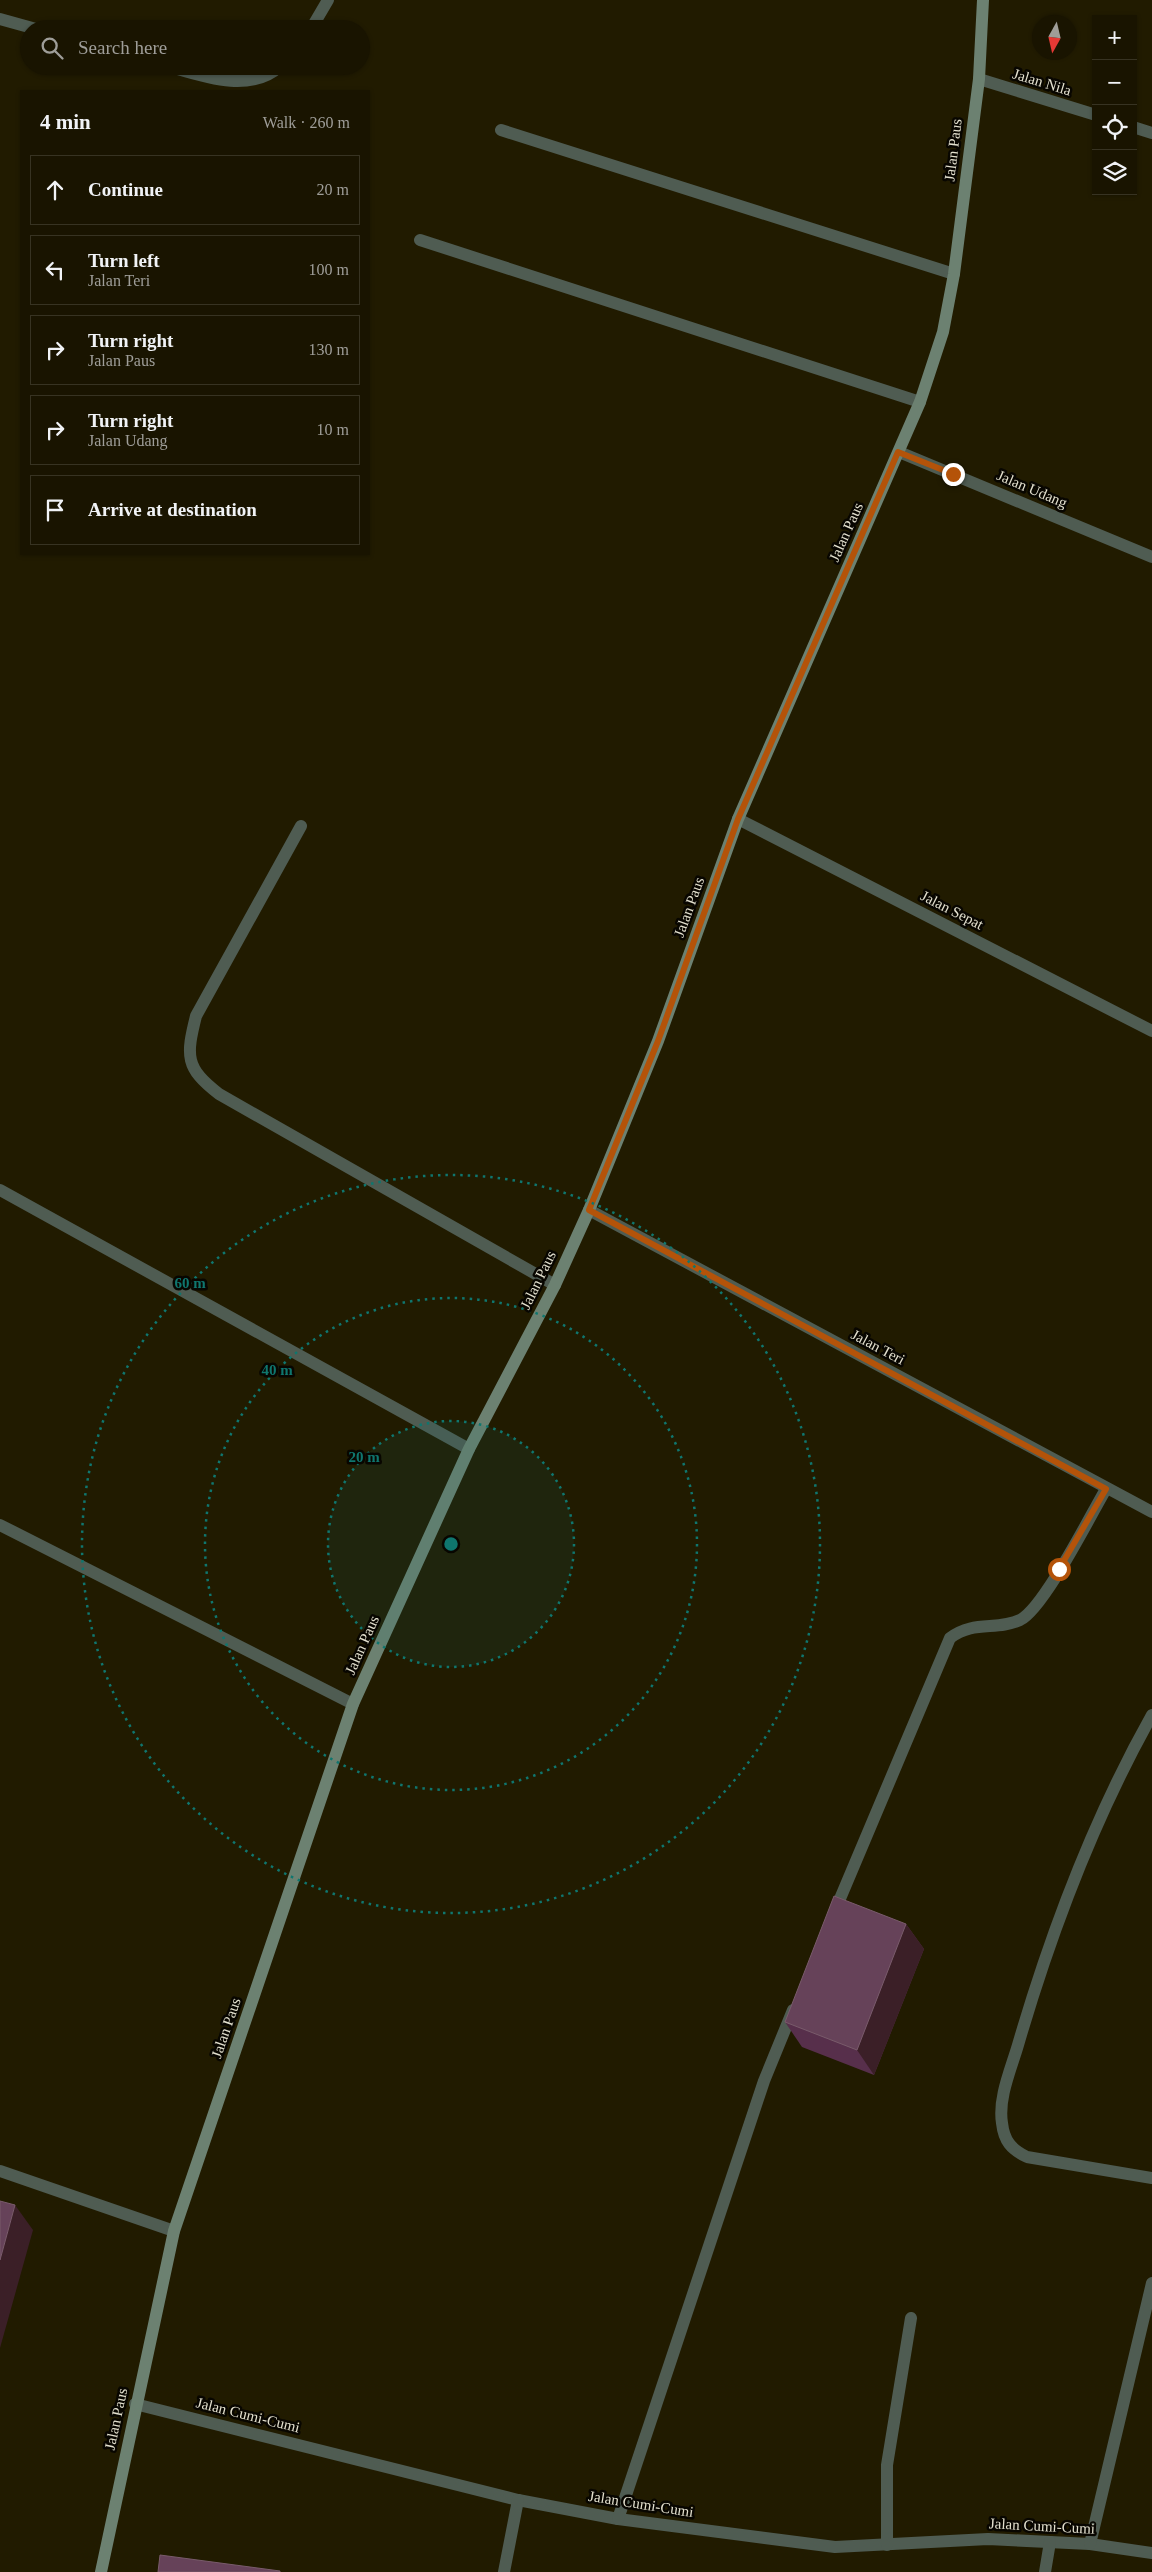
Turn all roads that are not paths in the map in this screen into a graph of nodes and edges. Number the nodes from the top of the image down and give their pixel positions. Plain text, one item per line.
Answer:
1 (328, 0) edge
2 (983, 0) edge
3 (0, 18) edge
4 (317, 20) edge
5 (20, 24) edge
6 (200, 75) edge
7 (262, 75) edge
8 (978, 79) junction
9 (1092, 114) edge
10 (1137, 128) edge
11 (501, 130) dead end
12 (1152, 133) edge
13 (420, 240) dead end
14 (954, 274) junction
15 (920, 402) junction
16 (898, 452) junction
17 (1152, 557) edge
18 (738, 819) junction
19 (301, 826) dead end
20 (1152, 1031) edge
21 (0, 1190) edge
22 (589, 1210) junction
23 (555, 1285) junction
24 (469, 1449) junction
25 (1106, 1489) junction
26 (1152, 1512) edge
27 (0, 1524) edge
28 (353, 1704) junction
29 (1152, 1715) edge
30 (828, 1928) edge
31 (798, 2000) edge
32 (0, 2171) edge
33 (1152, 2178) edge
34 (174, 2231) junction
35 (1152, 2283) edge
36 (911, 2318) dead end
37 (135, 2404) junction
38 (518, 2500) junction
39 (618, 2519) junction
40 (1050, 2542) junction
41 (887, 2544) junction
42 (1090, 2544) junction
43 (1152, 2553) edge
44 (101, 2572) edge
45 (504, 2572) edge
46 (1045, 2572) edge

1 - 4 street
2 - 8 main road, Jalan Paus
3 - 5 street
6 - 7 street
8 - 9 street, Jalan Nila
8 - 14 main road, Jalan Paus
10 - 12 street
11 - 14 street
13 - 15 street
14 - 15 main road, Jalan Paus
15 - 16 main road, Jalan Paus
16 - 17 street, Jalan Udang
16 - 18 main road, Jalan Paus
18 - 20 street, Jalan Sepat
18 - 22 main road, Jalan Paus
19 - 23 street
21 - 24 street
22 - 23 main road, Jalan Paus
22 - 25 street, Jalan Teri
23 - 24 main road, Jalan Paus
24 - 28 main road, Jalan Paus
25 - 26 street, Jalan Teri
25 - 30 street
27 - 28 street
28 - 34 main road, Jalan Paus
29 - 33 street
31 - 39 street
32 - 34 street
34 - 37 main road, Jalan Paus
35 - 42 street
36 - 41 street
37 - 38 street, Jalan Cumi-Cumi
37 - 44 main road, Jalan Paus
38 - 39 street, Jalan Cumi-Cumi
38 - 45 street
39 - 41 street, Jalan Cumi-Cumi
40 - 41 street, Jalan Cumi-Cumi
40 - 42 street, Jalan Cumi-Cumi
40 - 46 street
42 - 43 street, Jalan Cumi-Cumi

